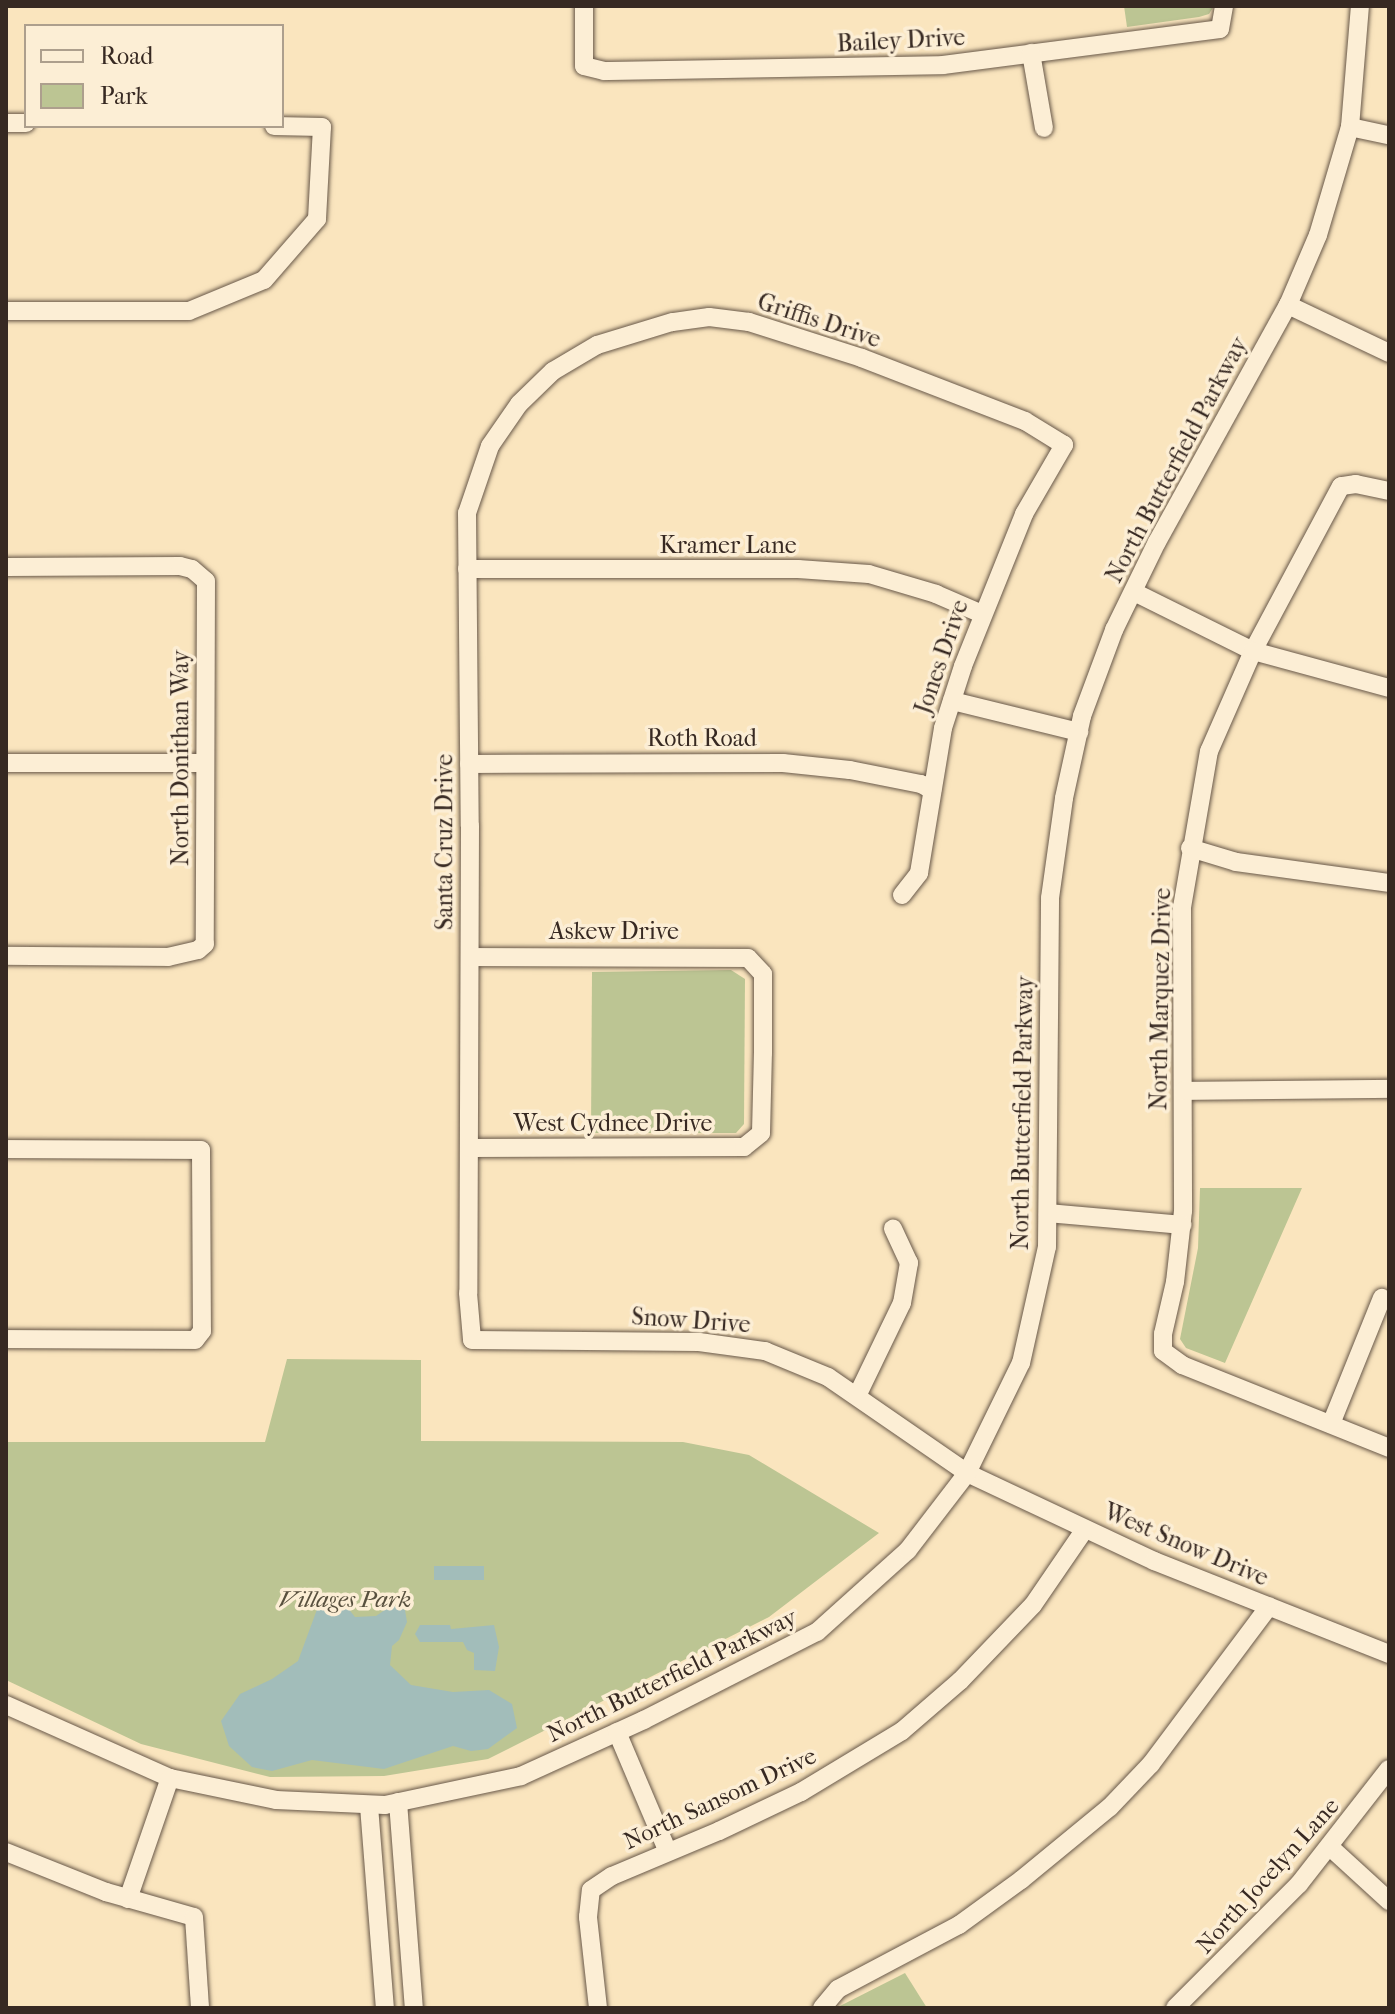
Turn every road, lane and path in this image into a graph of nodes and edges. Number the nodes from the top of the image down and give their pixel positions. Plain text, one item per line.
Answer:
1 (584, 6) edge
2 (1224, 6) edge
3 (1360, 6) edge
4 (1031, 53) junction
5 (284, 126) edge
6 (1350, 127) junction
7 (1044, 128) dead end
8 (1389, 135) edge
9 (1288, 305) junction
10 (6, 311) edge
11 (1389, 353) edge
12 (553, 371) joint
13 (1064, 445) joint
14 (1389, 491) edge
15 (6, 567) edge
16 (467, 569) junction
17 (1134, 592) junction
18 (982, 614) junction
19 (1253, 651) junction
20 (1389, 688) edge
21 (952, 701) junction
22 (1079, 732) junction
23 (6, 763) edge
24 (205, 763) junction
25 (469, 764) junction
26 (932, 790) junction
27 (1190, 848) junction
28 (1389, 883) edge
29 (902, 895) dead end
30 (6, 956) edge
31 (470, 957) junction
32 (1389, 1089) edge
33 (1183, 1091) junction
34 (755, 1141) joint
35 (469, 1148) junction
36 (6, 1149) edge
37 (1048, 1213) junction
38 (1182, 1225) junction
39 (893, 1229) dead end
40 (1382, 1298) dead end
41 (6, 1339) edge
42 (472, 1340) joint
43 (857, 1396) junction
44 (1331, 1424) junction
45 (1389, 1448) edge
46 (967, 1473) junction
47 (1085, 1529) junction
48 (1269, 1606) junction
49 (1389, 1654) edge
50 (6, 1705) edge
51 (617, 1732) junction
52 (1389, 1769) edge
53 (170, 1778) junction
54 (398, 1802) junction
55 (369, 1806) junction
56 (1331, 1848) junction
57 (6, 1852) edge
58 (668, 1852) junction
59 (128, 1899) junction
60 (1389, 1901) edge
61 (200, 2008) edge
62 (385, 2008) edge
63 (414, 2008) edge
64 (598, 2008) edge
65 (822, 2008) edge
66 (1175, 2008) edge

1 - 4 street, Bailey Drive
2 - 4 street, Bailey Drive
3 - 6 street, North Butterfield Parkway
4 - 7 street
5 - 10 street
6 - 8 street
6 - 9 street, North Butterfield Parkway
9 - 11 street
9 - 17 street, North Butterfield Parkway
12 - 13 street, Griffis Drive
12 - 16 street, Santa Cruz Drive
13 - 18 street, Jones Drive
14 - 19 street, North Marquez Drive
15 - 24 street, North Donithan Way
16 - 18 street, Kramer Lane
16 - 25 street, Santa Cruz Drive
17 - 19 street
17 - 22 street, North Butterfield Parkway
18 - 21 street, Jones Drive
19 - 20 street
19 - 27 street, North Marquez Drive
21 - 22 street
21 - 26 street, Jones Drive
22 - 37 street, North Butterfield Parkway
23 - 24 street
24 - 30 street, North Donithan Way
25 - 26 street, Roth Road
25 - 31 street, Santa Cruz Drive
26 - 29 street, Jones Drive
27 - 28 street
27 - 33 street, North Marquez Drive
31 - 34 street, Askew Drive
31 - 35 street, Santa Cruz Drive
32 - 33 street
33 - 38 street, North Marquez Drive
34 - 35 street, West Cydnee Drive
35 - 42 street, Santa Cruz Drive
36 - 41 street
37 - 38 street
37 - 46 street, North Butterfield Parkway
38 - 44 street, North Marquez Drive
39 - 43 street
40 - 44 street
42 - 43 street, Snow Drive
43 - 46 street, Snow Drive
44 - 45 street
46 - 47 street, West Snow Drive
46 - 51 street, North Butterfield Parkway
47 - 48 street, West Snow Drive
47 - 58 street, North Sansom Drive
48 - 49 street, West Snow Drive
48 - 65 street
50 - 53 street, North Butterfield Parkway
51 - 54 street, North Butterfield Parkway
51 - 58 street
52 - 56 street, North Jocelyn Lane
53 - 55 street, North Butterfield Parkway
53 - 59 street
54 - 55 street, North Butterfield Parkway
54 - 63 street
55 - 62 street
56 - 60 street
56 - 66 street, North Jocelyn Lane
57 - 59 street
58 - 64 street, North Sansom Drive
59 - 61 street

